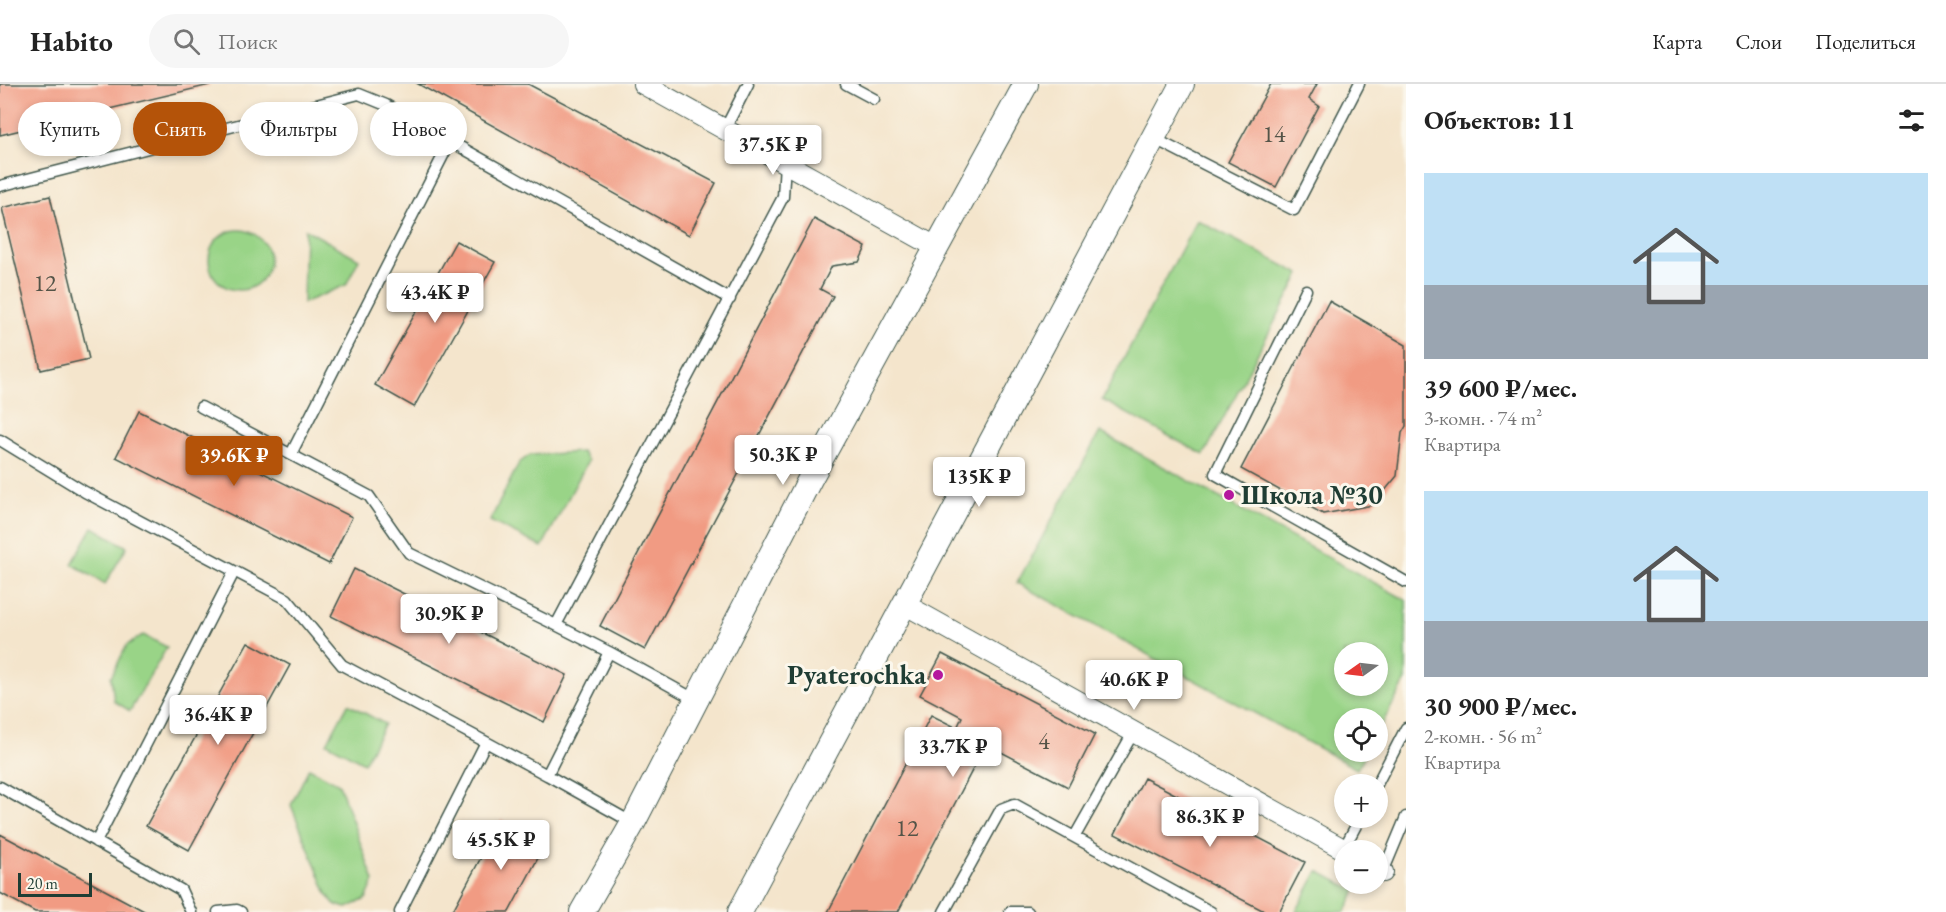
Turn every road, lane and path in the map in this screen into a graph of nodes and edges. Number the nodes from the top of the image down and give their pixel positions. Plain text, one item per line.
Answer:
1 (643, 84) edge
2 (748, 84) edge
3 (846, 84) edge
4 (1026, 84) edge
5 (1182, 84) edge
6 (1359, 84) edge
7 (874, 99) dead end
8 (378, 102) edge
9 (726, 129) junction
10 (1153, 137) junction
11 (467, 152) edge
12 (443, 156) edge
13 (785, 162) junction
14 (0, 186) edge
15 (936, 247) junction
16 (1306, 290) dead end
17 (730, 299) junction
18 (201, 407) dead end
19 (0, 440) edge
20 (291, 454) junction
21 (234, 572) junction
22 (1406, 582) edge
23 (904, 604) junction
24 (556, 625) junction
25 (609, 652) junction
26 (696, 700) junction
27 (1406, 728) edge
28 (1133, 733) junction
29 (486, 742) junction
30 (1382, 774) edge
31 (547, 775) junction
32 (0, 787) edge
33 (1405, 821) edge
34 (633, 823) junction
35 (1075, 836) junction
36 (96, 842) junction
37 (1334, 844) edge
38 (1388, 854) edge
39 (191, 912) edge
40 (218, 912) edge
41 (242, 912) edge
42 (400, 912) edge
43 (582, 912) edge
44 (740, 912) edge
45 (944, 912) edge
46 (1010, 912) edge
47 (1028, 912) edge
48 (1211, 912) edge

1 - 9 street
2 - 9 lane
3 - 7 lane
4 - 15 street
5 - 10 street
6 - 10 lane
8 - 14 lane
9 - 13 street
10 - 23 street
11 - 17 lane
12 - 20 lane
13 - 15 street
13 - 17 lane
15 - 26 street
16 - 22 lane
17 - 24 lane
18 - 20 lane
19 - 21 lane
20 - 24 lane
21 - 29 lane
21 - 36 lane
23 - 28 street
23 - 44 street
24 - 25 lane
25 - 26 lane
25 - 31 lane
26 - 34 street
27 - 30 lane
28 - 35 lane
28 - 37 street
29 - 31 lane
29 - 42 lane
31 - 34 lane
32 - 36 lane
33 - 38 lane
34 - 43 street
35 - 45 lane
35 - 48 lane
36 - 39 lane
40 - 41 lane
46 - 47 lane

